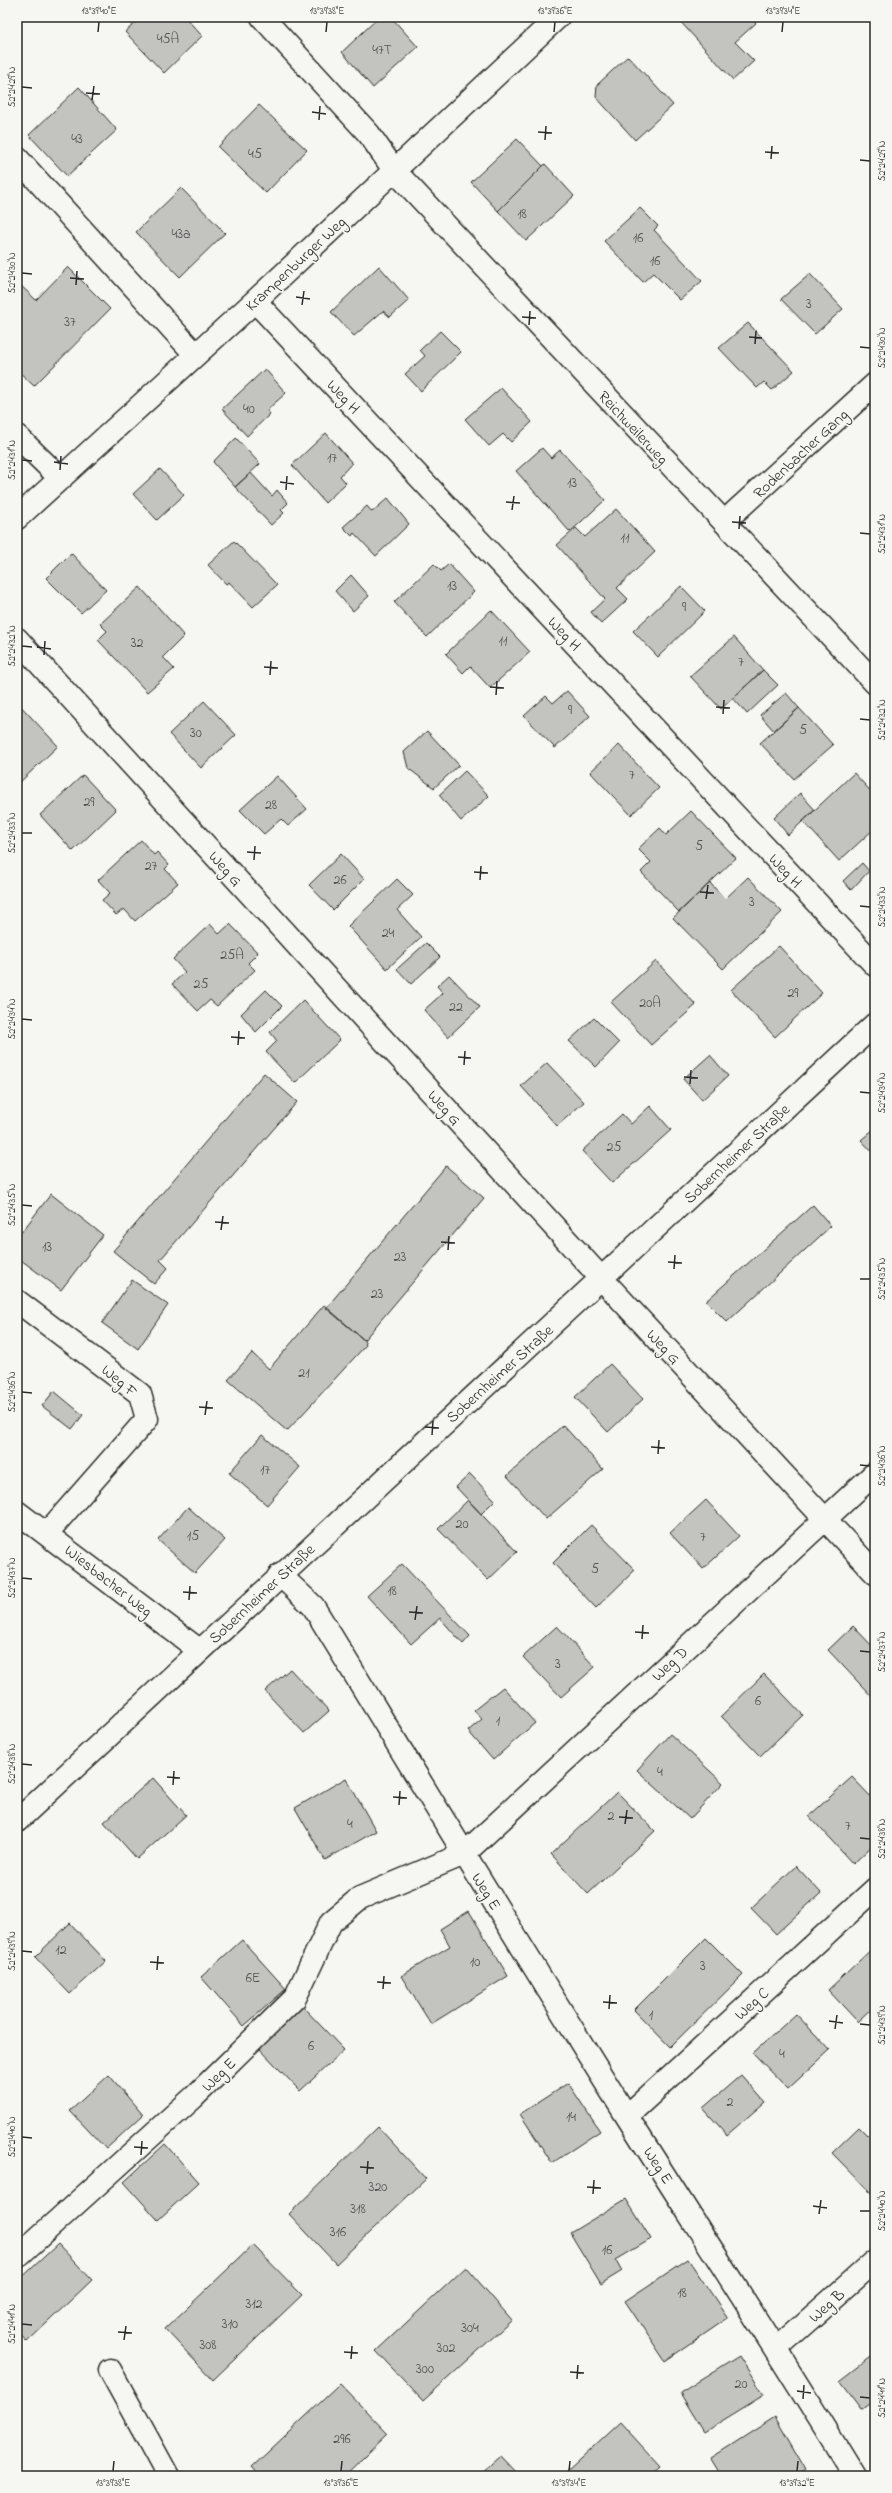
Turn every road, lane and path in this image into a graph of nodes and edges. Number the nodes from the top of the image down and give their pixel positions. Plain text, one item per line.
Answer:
1 (262, 17) edge
2 (558, 17) edge
3 (17, 158) edge
4 (394, 170) junction
5 (254, 301) junction
6 (195, 354) junction
7 (875, 384) edge
8 (17, 436) edge
9 (61, 478) junction
10 (17, 518) edge
11 (724, 522) junction
12 (17, 639) edge
13 (875, 684) edge
14 (875, 965) edge
15 (875, 1024) edge
16 (602, 1279) junction
17 (17, 1301) edge
18 (875, 1473) edge
19 (17, 1512) edge
20 (826, 1519) junction
21 (47, 1533) junction
22 (875, 1573) edge
23 (280, 1575) junction
24 (199, 1650) junction
25 (17, 1821) edge
26 (464, 1854) junction
27 (875, 1889) edge
28 (627, 2116) junction
29 (17, 2257) edge
30 (875, 2261) edge
31 (777, 2348) junction
32 (110, 2370) dead end
33 (168, 2476) edge
34 (854, 2476) edge

1 - 4 street
2 - 4 street, Krampenburger Weg
3 - 6 street
4 - 5 street, Krampenburger Weg
4 - 11 street, Reichweilerweg
5 - 6 street, Krampenburger Weg
5 - 14 street, Weg H
6 - 9 street, Krampenburger Weg
7 - 11 street, Rodenbacher Gang
8 - 9 street
9 - 10 street, Krampenburger Weg
11 - 13 street, Reichweilerweg
12 - 16 street, Weg G
15 - 16 street, Sobernheimer Straße
16 - 20 street, Weg G
16 - 23 street, Sobernheimer Straße
17 - 21 street, Weg F
18 - 20 street, Weg D
19 - 21 street, Wiesbacher Weg
20 - 22 street, Weg G
20 - 26 street, Weg D
21 - 24 street, Wiesbacher Weg
23 - 24 street, Sobernheimer Straße
23 - 26 street, Weg E
24 - 25 street, Sobernheimer Straße
26 - 28 street, Weg E
26 - 29 street, Weg E
27 - 28 street, Weg C
28 - 31 street, Weg E
30 - 31 street, Weg B
31 - 34 street, Weg E
32 - 33 street

